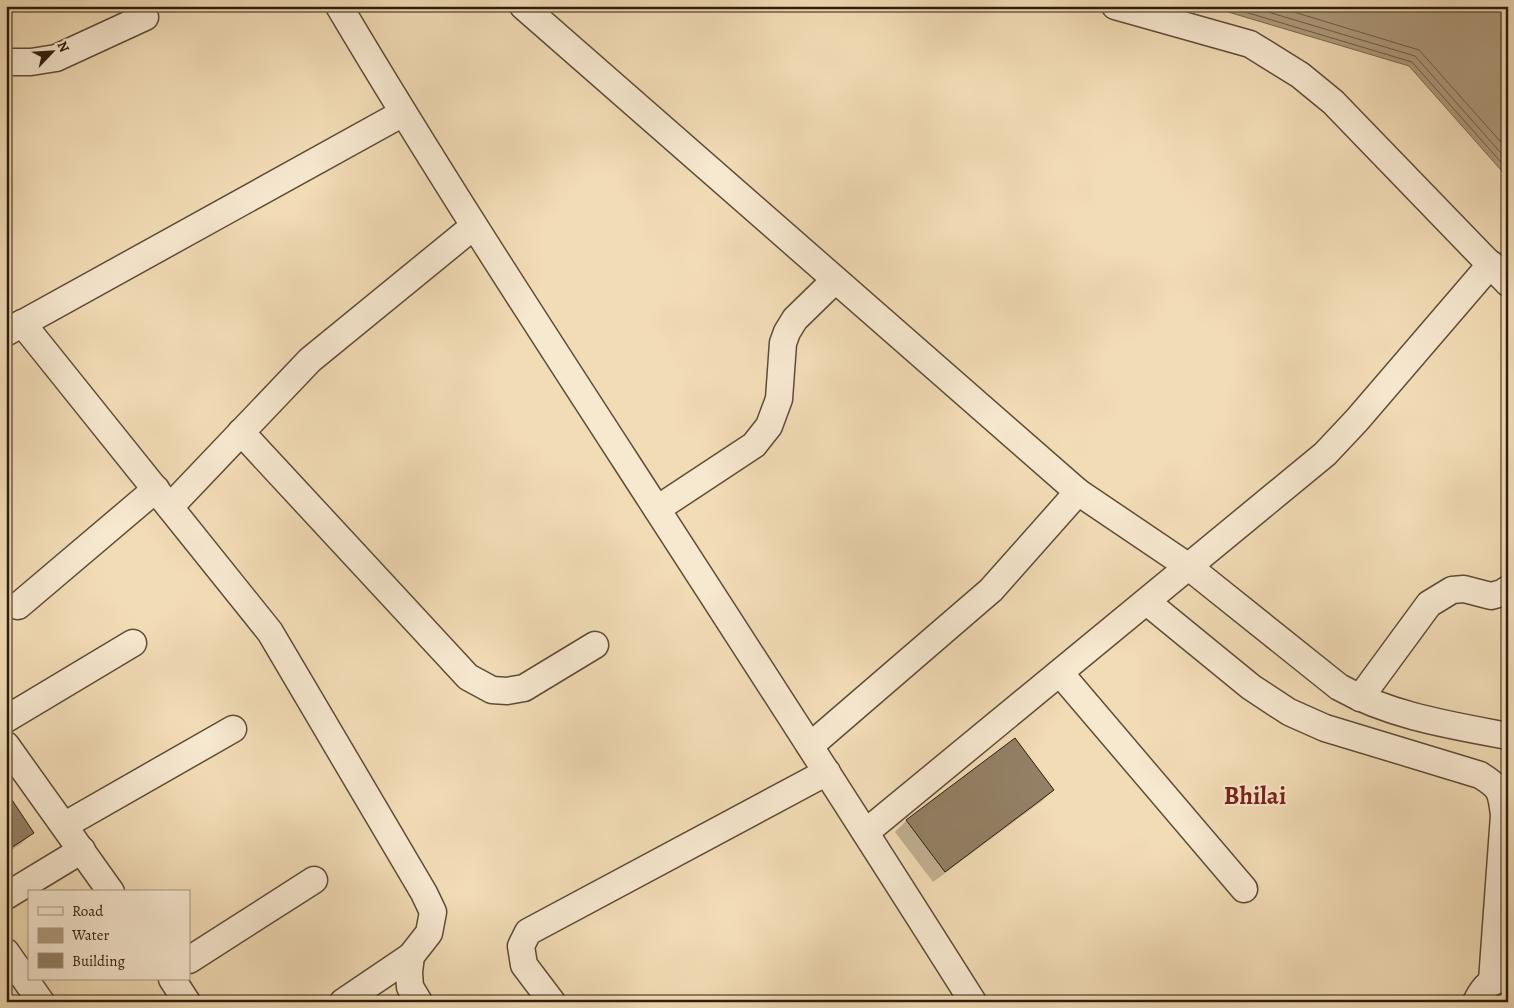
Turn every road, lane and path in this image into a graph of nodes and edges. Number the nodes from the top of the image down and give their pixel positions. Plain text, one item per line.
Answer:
1 (339, 6) edge
2 (523, 6) edge
3 (1115, 6) edge
4 (145, 17) dead end
5 (6, 62) edge
6 (403, 113) junction
7 (474, 226) junction
8 (1490, 264) junction
9 (835, 280) junction
10 (1508, 283) edge
11 (14, 328) edge
12 (241, 432) junction
13 (1078, 492) junction
14 (163, 498) junction
15 (657, 509) junction
16 (1189, 567) junction
17 (1508, 589) edge
18 (1146, 602) junction
19 (18, 606) dead end
20 (133, 643) dead end
21 (595, 646) dead end
22 (1060, 673) junction
23 (1360, 698) junction
24 (6, 719) edge
25 (233, 728) dead end
26 (1508, 736) edge
27 (6, 745) edge
28 (810, 746) junction
29 (827, 772) junction
30 (65, 825) junction
31 (866, 832) junction
32 (82, 850) junction
33 (314, 880) dead end
34 (1244, 888) dead end
35 (110, 890) edge
36 (6, 896) edge
37 (6, 952) edge
38 (411, 956) junction
39 (190, 959) edge
40 (1500, 979) edge
41 (173, 980) edge
42 (41, 1002) edge
43 (187, 1002) edge
44 (343, 1002) edge
45 (419, 1002) edge
46 (552, 1002) edge
47 (973, 1002) edge
48 (1476, 1002) edge

1 - 6 street
2 - 9 street
3 - 8 street
4 - 5 street
6 - 7 street
6 - 11 street
7 - 12 street
7 - 15 street
8 - 10 street
8 - 16 street
9 - 13 street
9 - 15 street
11 - 14 street
12 - 14 street
12 - 21 street
13 - 16 street
13 - 28 street
14 - 19 street
14 - 38 street
15 - 28 street
16 - 18 street
16 - 23 street
17 - 23 street
18 - 22 street
18 - 40 street
20 - 24 street
22 - 31 street
22 - 34 street
23 - 26 street
25 - 30 street
27 - 30 street
28 - 29 street
29 - 31 street
29 - 46 street
30 - 32 street
31 - 47 street
32 - 35 street
32 - 36 street
33 - 39 street
37 - 42 street
38 - 44 street
38 - 45 street
40 - 48 street
41 - 43 street

